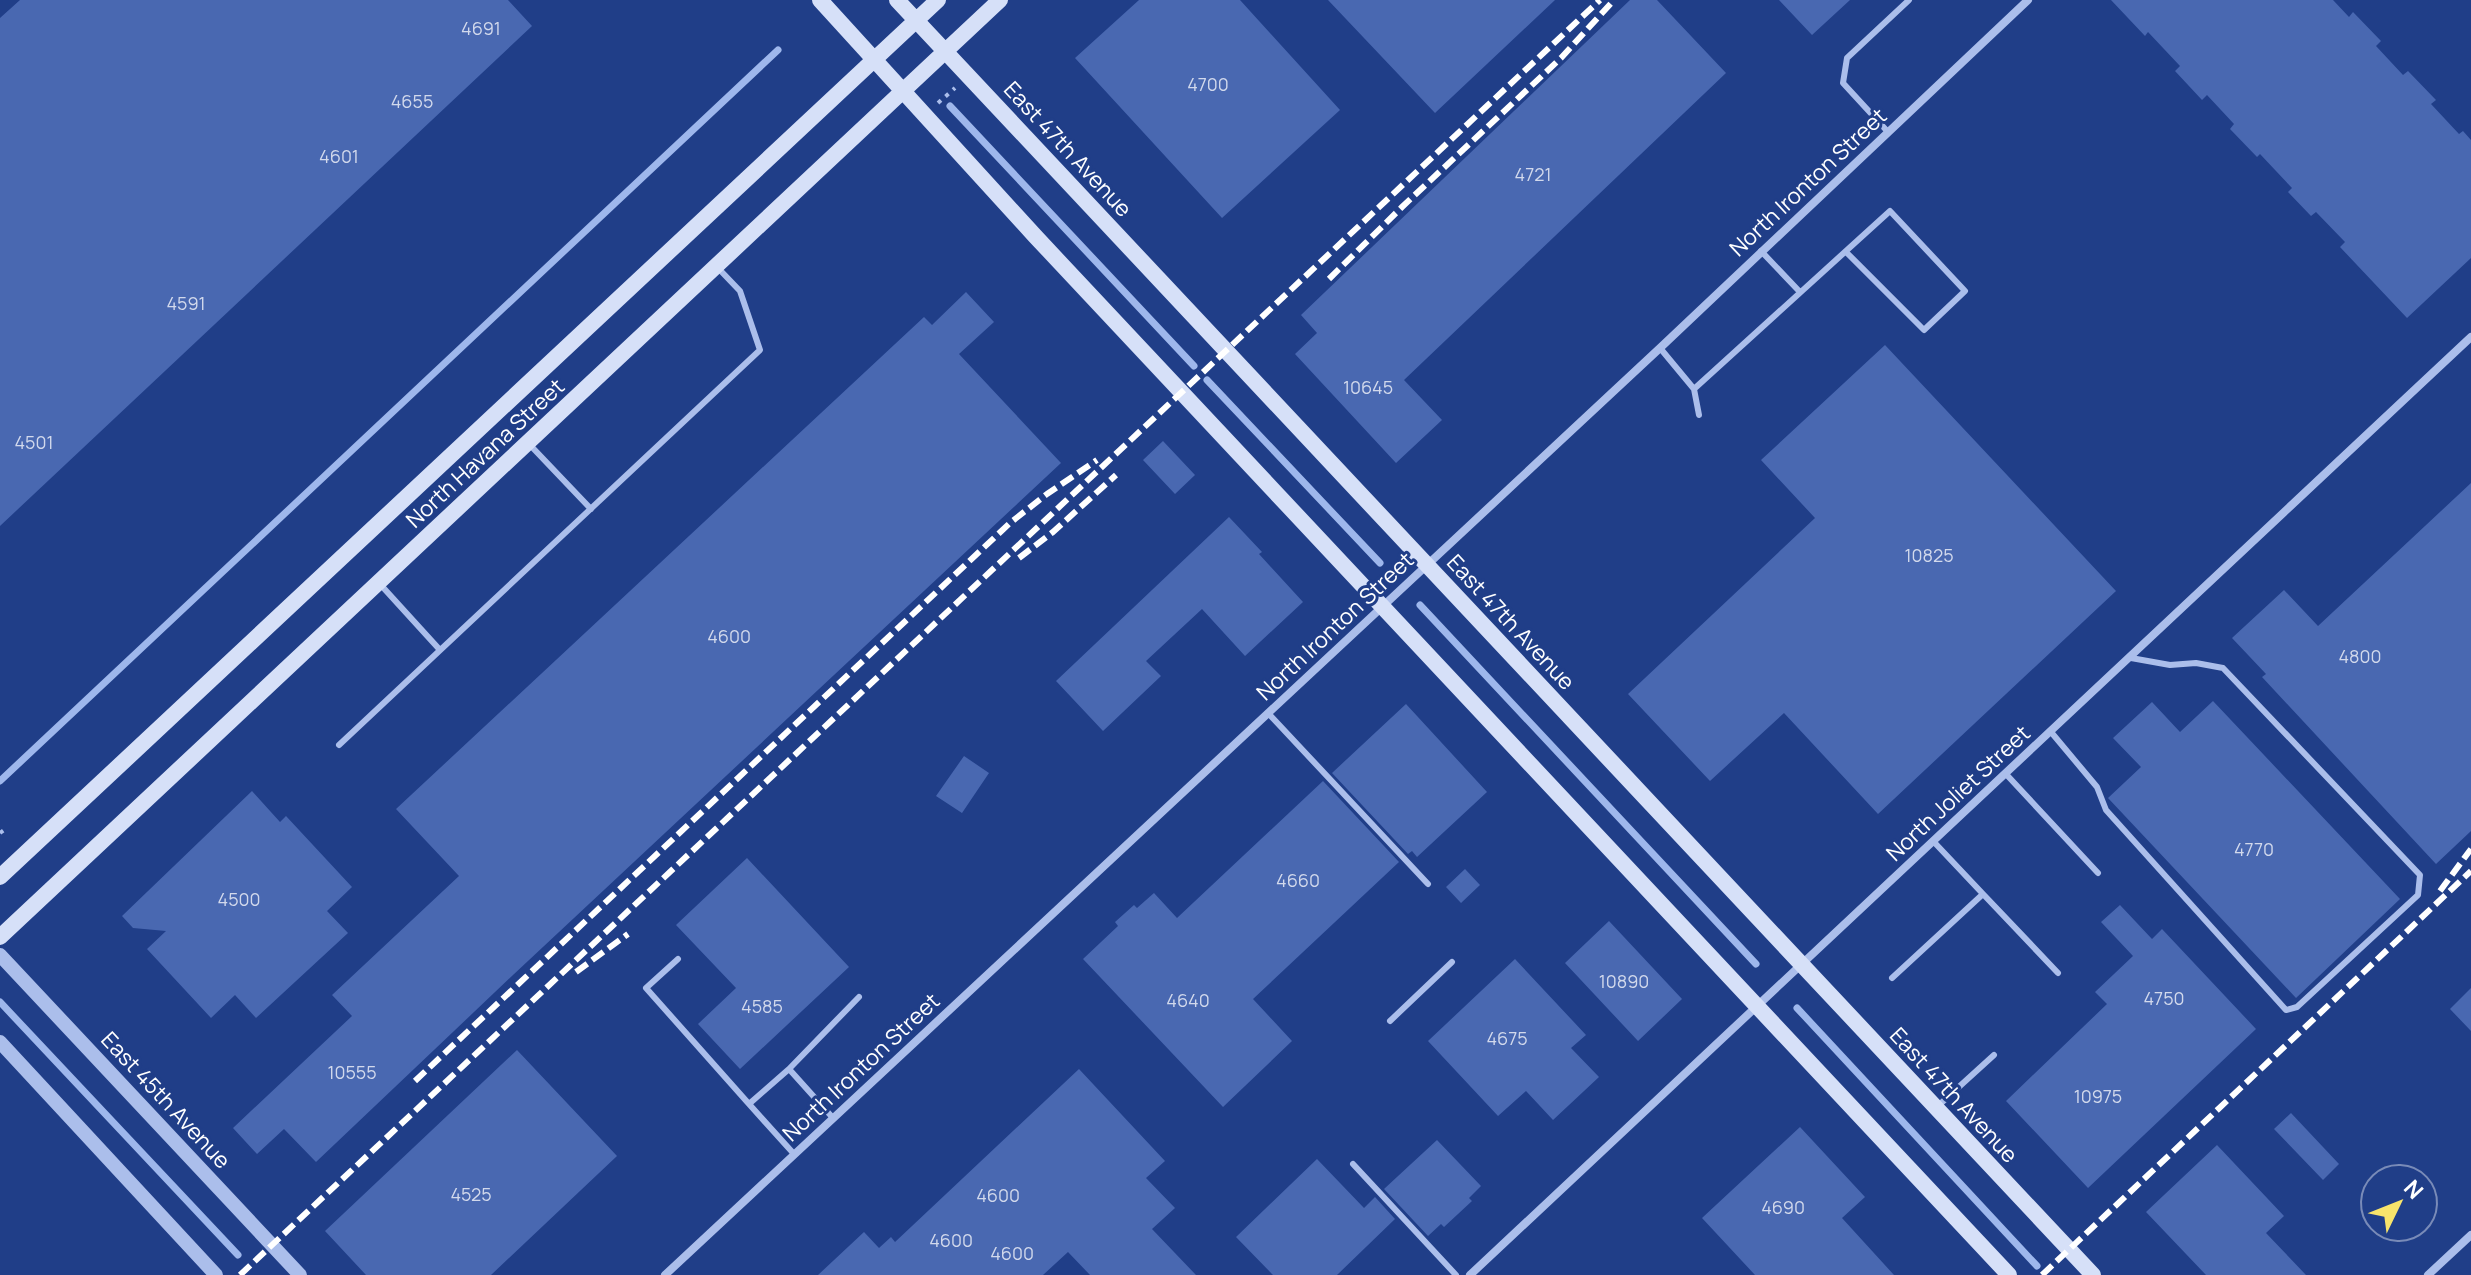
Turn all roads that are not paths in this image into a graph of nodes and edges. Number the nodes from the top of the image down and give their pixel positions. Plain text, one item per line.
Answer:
1 (820, 0) edge
2 (897, 0) edge
3 (938, 0) edge
4 (1000, 0) edge
5 (1909, 0) edge
6 (2025, 1) edge
7 (916, 20) junction
8 (945, 52) junction
9 (875, 60) junction
10 (901, 92) junction
11 (1888, 132) junction
12 (1761, 251) junction
13 (1846, 252) junction
14 (716, 266) junction
15 (1799, 291) junction
16 (2471, 337) edge
17 (1660, 348) junction
18 (1694, 389) junction
19 (1699, 415) dead end
20 (527, 443) junction
21 (591, 509) junction
22 (1427, 565) junction
23 (379, 583) junction
24 (1382, 607) junction
25 (440, 650) junction
26 (2131, 658) junction
27 (1268, 713) junction
28 (2051, 732) junction
29 (339, 745) dead end
30 (2005, 773) junction
31 (1933, 841) junction
32 (2098, 873) dead end
33 (0, 877) edge
34 (1428, 884) dead end
35 (1983, 894) junction
36 (0, 937) edge
37 (0, 955) edge
38 (678, 959) dead end
39 (1452, 962) dead end
40 (1802, 964) junction
41 (2058, 973) dead end
42 (1892, 978) dead end
43 (859, 997) dead end
44 (1757, 1006) junction
45 (1390, 1021) dead end
46 (0, 1042) edge
47 (1994, 1055) dead end
48 (789, 1069) junction
49 (749, 1104) junction
50 (1936, 1108) junction
51 (833, 1118) junction
52 (794, 1154) junction
53 (1353, 1164) dead end
54 (2471, 1235) edge
55 (216, 1275) edge
56 (300, 1275) edge
57 (665, 1275) edge
58 (1456, 1275) edge
59 (1470, 1275) edge
60 (2009, 1275) edge
61 (2093, 1275) edge
62 (2428, 1275) edge

1 - 9 main road
2 - 7 main road, East 47th Avenue
3 - 7 main road, North Havana Street
4 - 8 main road, North Havana Street
5 - 11 lane
6 - 11 street, North Ironton Street
7 - 8 main road, East 47th Avenue
7 - 9 main road, North Havana Street
8 - 10 main road, North Havana Street
8 - 22 main road, East 47th Avenue
9 - 10 main road
9 - 33 main road, North Havana Street
10 - 14 main road, North Havana Street
10 - 24 main road
11 - 12 street, North Ironton Street
12 - 15 lane
12 - 17 street, North Ironton Street
13 - 13 lane
13 - 15 lane
14 - 20 main road, North Havana Street
14 - 21 lane
15 - 18 lane
16 - 26 street, North Joliet Street
17 - 18 lane
17 - 22 street, North Ironton Street
18 - 19 lane
20 - 21 lane
20 - 23 main road, North Havana Street
21 - 25 lane
22 - 24 street, North Ironton Street
22 - 40 main road, East 47th Avenue
23 - 25 lane
23 - 36 main road, North Havana Street
24 - 27 street, North Ironton Street
24 - 44 main road
25 - 29 lane
26 - 28 street, North Joliet Street
26 - 28 lane
27 - 34 lane
27 - 51 street, North Ironton Street
28 - 30 street, North Joliet Street
30 - 31 street, North Joliet Street
30 - 32 lane
31 - 35 lane
31 - 40 street, North Joliet Street
35 - 41 lane
35 - 42 lane
37 - 56 street, East 45th Avenue
38 - 49 lane
39 - 45 lane
40 - 44 street, North Joliet Street
40 - 50 main road, East 47th Avenue
43 - 48 lane
44 - 59 street, North Joliet Street
44 - 60 main road
46 - 55 street
47 - 50 lane
48 - 49 lane
48 - 51 lane
49 - 52 lane
50 - 61 main road, East 47th Avenue
51 - 52 street, North Ironton Street
52 - 57 street, North Ironton Street
53 - 58 lane
54 - 62 street

